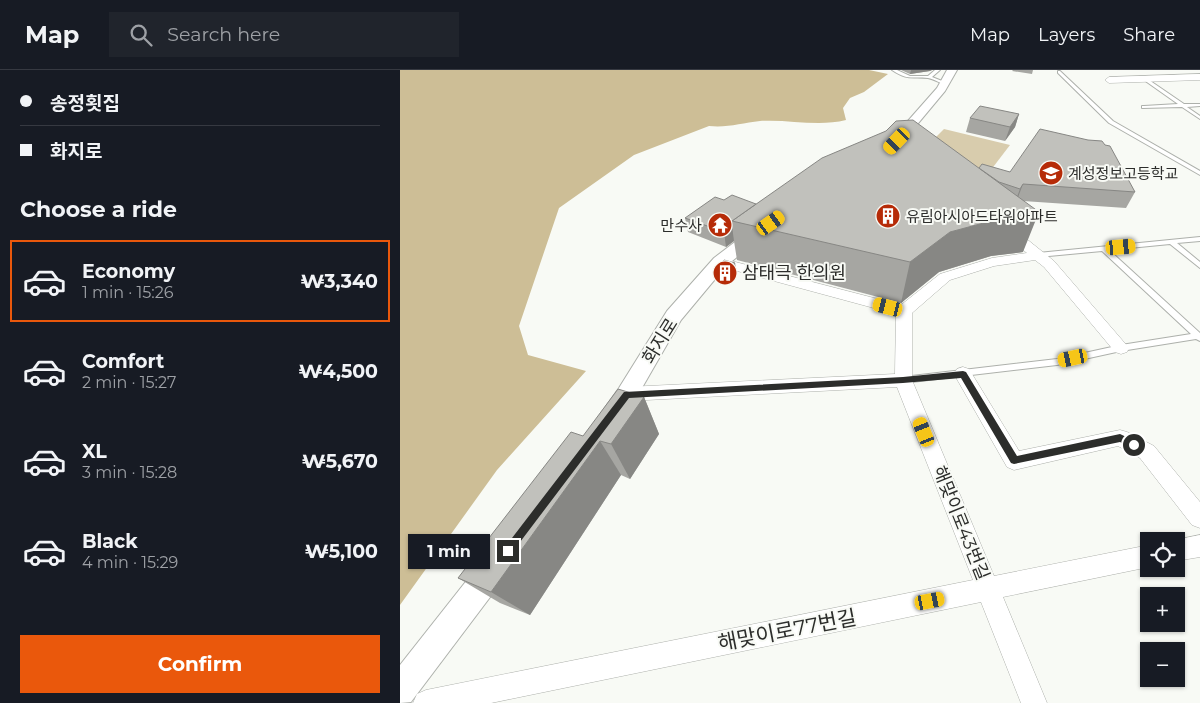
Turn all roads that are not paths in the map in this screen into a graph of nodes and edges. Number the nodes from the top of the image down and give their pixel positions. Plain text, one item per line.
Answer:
1 (894, 70) edge
2 (1059, 72) dead end
3 (941, 75) edge
4 (1200, 77) edge
5 (1189, 78) junction
6 (1145, 79) junction
7 (1109, 80) dead end
8 (1200, 85) edge
9 (1200, 105) edge
10 (1183, 106) junction
11 (1144, 107) dead end
12 (1200, 118) edge
13 (880, 158) edge
14 (1200, 173) edge
15 (771, 223) edge
16 (1001, 225) edge
17 (1200, 239) edge
18 (1172, 242) junction
19 (1104, 249) junction
20 (1038, 256) junction
21 (720, 262) junction
22 (1200, 266) edge
23 (904, 311) junction
24 (1199, 337) edge
25 (1121, 348) junction
26 (963, 374) junction
27 (903, 380) junction
28 (627, 394) junction
29 (597, 434) edge
30 (1200, 518) edge
31 (1200, 546) edge
32 (1185, 548) edge
33 (508, 551) edge
34 (1140, 558) edge
35 (988, 589) junction
36 (400, 691) edge
37 (426, 703) edge
38 (1034, 703) edge

1 - 3 lane
2 - 14 lane
3 - 13 street
4 - 5 street
5 - 6 street
5 - 8 street
6 - 7 street
6 - 10 lane
9 - 10 lane
10 - 11 lane
10 - 12 lane
15 - 21 street, 화지로
16 - 20 street
17 - 18 lane
18 - 19 lane
18 - 22 lane
19 - 20 lane
19 - 24 lane
20 - 23 street
20 - 25 street
21 - 23 street
21 - 28 street, 화지로
23 - 27 street, 해맞이로43번길
24 - 25 lane
25 - 26 lane
26 - 27 lane
26 - 30 street
27 - 28 street
27 - 35 street, 해맞이로43번길
28 - 29 street, 화지로
31 - 32 street
33 - 36 street
34 - 35 street, 해맞이로77번길
35 - 37 street, 해맞이로77번길
35 - 38 street, 해맞이로43번길

